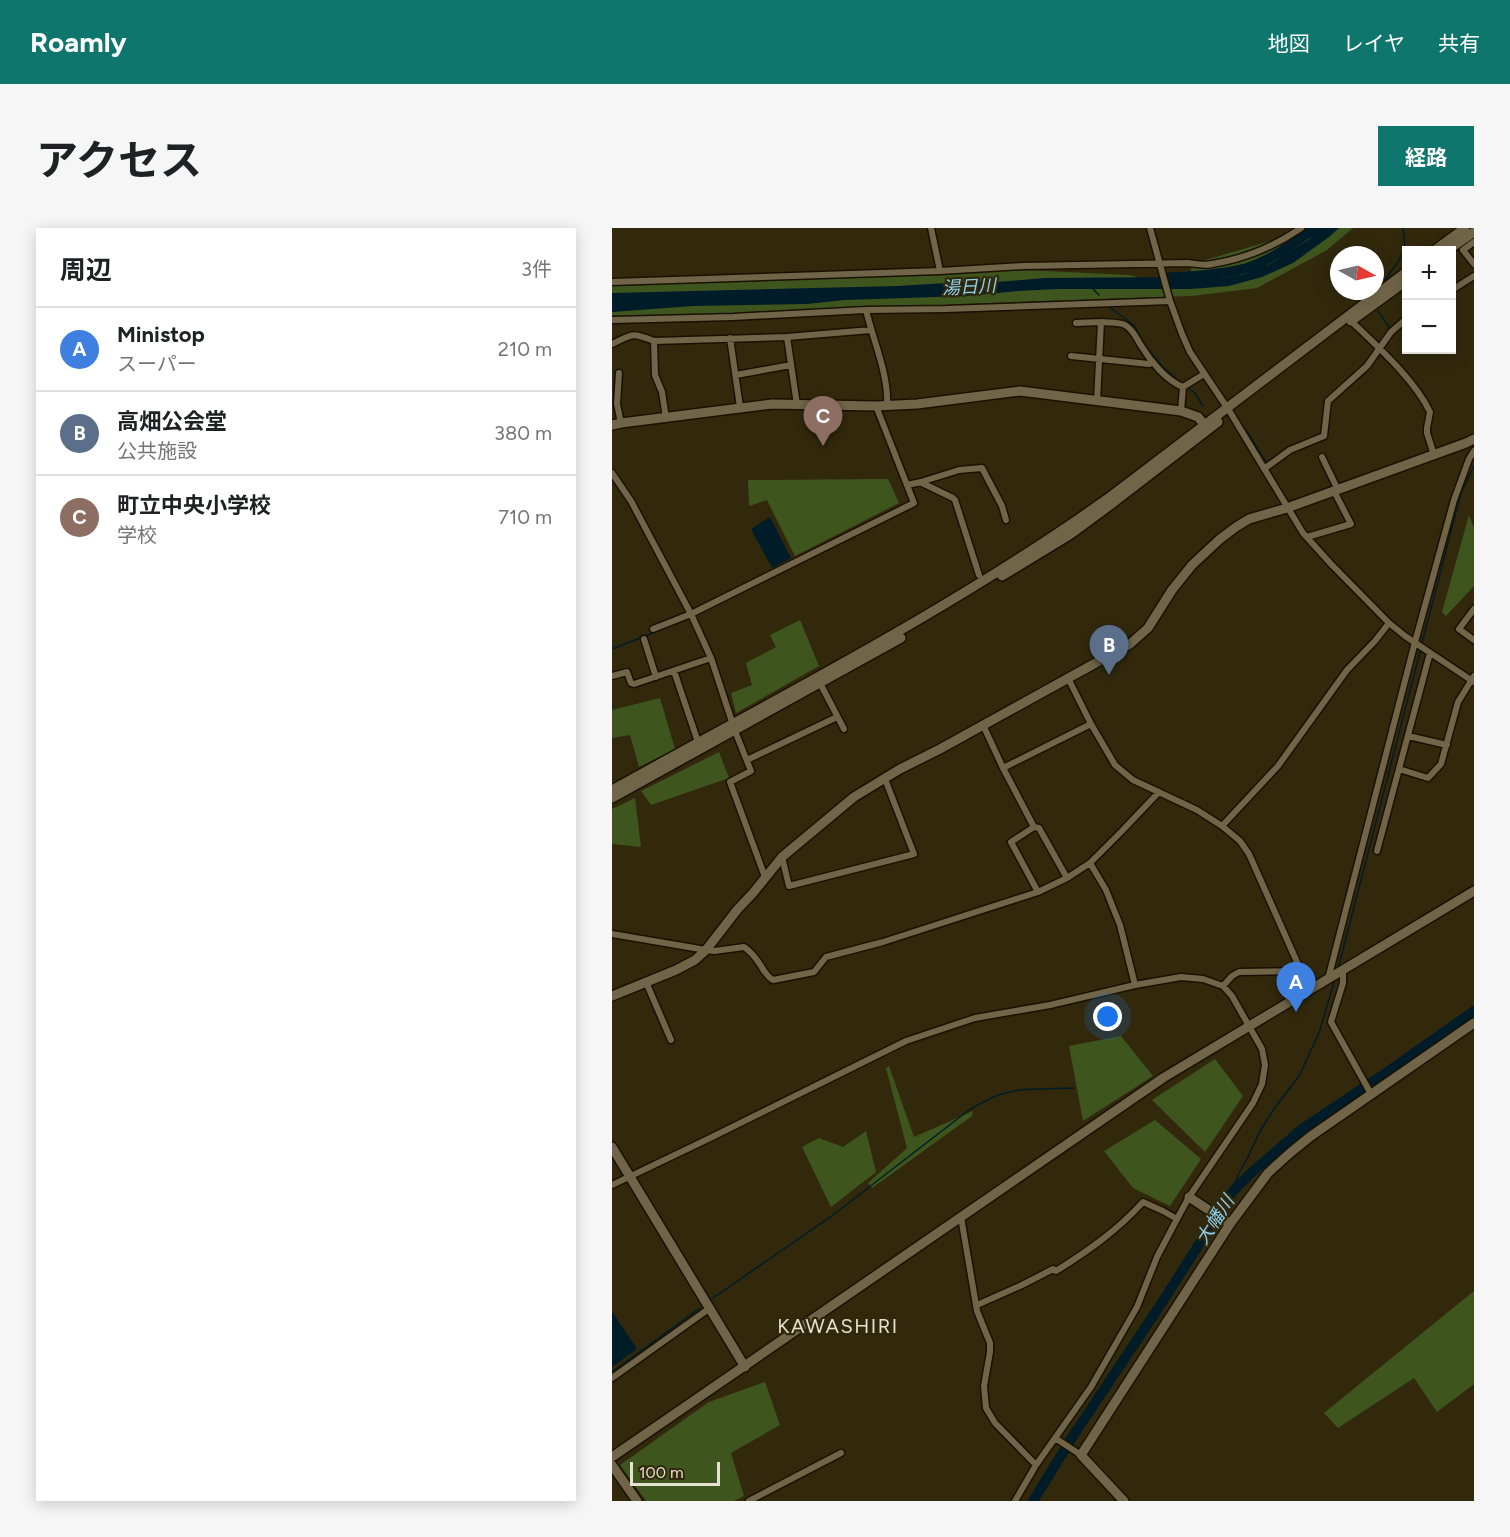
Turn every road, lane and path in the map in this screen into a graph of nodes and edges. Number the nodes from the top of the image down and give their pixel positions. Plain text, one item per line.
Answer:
1 (931, 228) edge
2 (1150, 228) edge
3 (1301, 228) edge
4 (1465, 228) edge
5 (1474, 231) edge
6 (1474, 242) edge
7 (1440, 246) edge
8 (1460, 247) junction
9 (1456, 248) edge
10 (1474, 264) edge
11 (1161, 265) junction
12 (940, 271) junction
13 (1402, 276) edge
14 (1474, 276) edge
15 (612, 282) edge
16 (1402, 285) edge
17 (1456, 287) edge
18 (1170, 301) junction
19 (866, 310) junction
20 (612, 320) edge
21 (1351, 321) junction
22 (1101, 322) junction
23 (1076, 323) dead end
24 (1402, 323) edge
25 (871, 330) junction
26 (730, 338) junction
27 (787, 338) junction
28 (654, 340) junction
29 (612, 344) edge
30 (1379, 348) junction
31 (1071, 356) dead end
32 (1100, 358) junction
33 (1153, 362) junction
34 (791, 365) junction
35 (619, 374) dead end
36 (1204, 374) junction
37 (736, 375) junction
38 (616, 386) edge
39 (1183, 387) junction
40 (1097, 401) junction
41 (797, 405) junction
42 (876, 406) junction
43 (887, 406) junction
44 (740, 407) junction
45 (1228, 410) junction
46 (1181, 411) junction
47 (666, 418) junction
48 (616, 424) edge
49 (1204, 424) junction
50 (1474, 439) edge
51 (1474, 451) edge
52 (1434, 455) junction
53 (1322, 458) dead end
54 (1264, 469) junction
55 (612, 473) edge
56 (921, 482) junction
57 (907, 485) junction
58 (1336, 490) junction
59 (1287, 508) junction
60 (1006, 520) dead end
61 (1307, 537) junction
62 (979, 575) dead end
63 (1474, 609) edge
64 (691, 614) junction
65 (1389, 623) junction
66 (653, 628) dead end
67 (644, 639) dead end
68 (1474, 640) edge
69 (1416, 643) junction
70 (1428, 652) junction
71 (711, 658) junction
72 (674, 671) junction
73 (612, 676) edge
74 (656, 676) junction
75 (1068, 678) junction
76 (1473, 679) edge
77 (820, 683) junction
78 (837, 717) junction
79 (983, 724) junction
80 (1091, 724) junction
81 (733, 727) junction
82 (844, 729) dead end
83 (1408, 736) junction
84 (698, 742) junction
85 (1446, 744) junction
86 (747, 760) junction
87 (1003, 768) junction
88 (1399, 769) junction
89 (885, 779) junction
90 (612, 790) edge
91 (1159, 792) junction
92 (612, 798) edge
93 (1222, 826) junction
94 (1034, 827) junction
95 (1377, 851) dead end
96 (782, 857) junction
97 (1090, 863) junction
98 (765, 877) junction
99 (1067, 879) junction
100 (1474, 891) edge
101 (1038, 892) junction
102 (612, 934) edge
103 (706, 950) junction
104 (1301, 971) junction
105 (1336, 975) junction
106 (646, 982) junction
107 (1135, 985) junction
108 (1223, 986) junction
109 (1312, 989) junction
110 (612, 996) edge
111 (1474, 1023) edge
112 (1250, 1026) junction
113 (670, 1040) dead end
114 (1371, 1094) junction
115 (612, 1147) edge
116 (630, 1176) junction
117 (612, 1185) edge
118 (1189, 1197) junction
119 (961, 1217) junction
120 (1177, 1219) junction
121 (1230, 1224) junction
122 (977, 1305) junction
123 (710, 1308) junction
124 (745, 1367) junction
125 (612, 1378) edge
126 (1057, 1440) junction
127 (841, 1453) dead end
128 (1081, 1455) junction
129 (612, 1457) edge
130 (612, 1465) edge
131 (1036, 1465) junction
132 (1120, 1500) edge
133 (638, 1501) edge
134 (749, 1501) edge
135 (1015, 1501) edge

1 - 12 street
2 - 11 street
3 - 11 street
4 - 7 street
5 - 8 street
6 - 8 street
8 - 9 street
8 - 10 street
11 - 12 street
11 - 18 street
12 - 15 street
13 - 45 street
14 - 17 street
16 - 21 street
18 - 19 street
18 - 36 street
19 - 20 street
19 - 25 street
21 - 30 street
21 - 45 street
22 - 23 street
22 - 32 street
22 - 33 street
24 - 30 street
25 - 27 street
25 - 43 street
26 - 27 street
26 - 28 street
26 - 37 street
27 - 34 street
28 - 29 street
28 - 47 street
30 - 52 street
30 - 54 street
31 - 32 street
32 - 33 street
32 - 40 street
33 - 39 street
34 - 37 street
34 - 41 street
35 - 38 street
36 - 39 street
36 - 45 street
37 - 44 street
38 - 48 street
39 - 46 street
40 - 43 street
40 - 46 street
41 - 42 street
41 - 44 street
42 - 43 street
42 - 57 street
44 - 47 street
45 - 49 street
45 - 54 street
45 - 77 street
46 - 49 street
47 - 48 street
49 - 81 street
50 - 52 street
51 - 69 street
52 - 58 street
53 - 58 street
54 - 59 street
55 - 64 street
56 - 57 street
56 - 60 street
56 - 62 street
57 - 64 street
58 - 59 street
58 - 61 street
59 - 61 street
59 - 75 street
61 - 65 street
63 - 68 street
64 - 66 street
64 - 71 street
65 - 69 street
65 - 93 street
67 - 74 street
69 - 70 street
69 - 105 street
70 - 76 street
70 - 83 street
71 - 72 street
71 - 81 street
72 - 74 street
72 - 84 street
73 - 74 street
75 - 79 street
75 - 80 street
76 - 85 street
77 - 78 street
77 - 81 street
78 - 82 street
78 - 86 street
79 - 87 street
79 - 89 street
80 - 87 street
80 - 91 street
81 - 84 street
81 - 86 street
81 - 92 street
83 - 85 street
83 - 88 street
84 - 90 street
85 - 88 street
86 - 98 street
87 - 94 street
88 - 95 street
89 - 96 street
89 - 96 street
91 - 93 street
91 - 97 street
93 - 104 street
94 - 99 street
94 - 101 street
96 - 98 street
97 - 99 street
97 - 107 street
98 - 103 street
99 - 101 street
100 - 105 street
101 - 103 street
102 - 103 street
103 - 106 street
104 - 108 street
104 - 109 street
105 - 109 street
105 - 114 street
106 - 110 street
106 - 113 street
107 - 108 street
107 - 116 street
108 - 112 street
109 - 112 street
111 - 114 street
112 - 118 street
112 - 119 street
114 - 121 street
115 - 116 street
116 - 117 street
116 - 123 street
118 - 120 street
118 - 121 street
119 - 122 street
119 - 124 street
120 - 122 street
120 - 126 street
121 - 128 street
122 - 131 street
123 - 124 street
123 - 125 street
124 - 129 street
126 - 128 street
126 - 131 street
127 - 134 street
128 - 132 street
130 - 133 street
131 - 135 street

